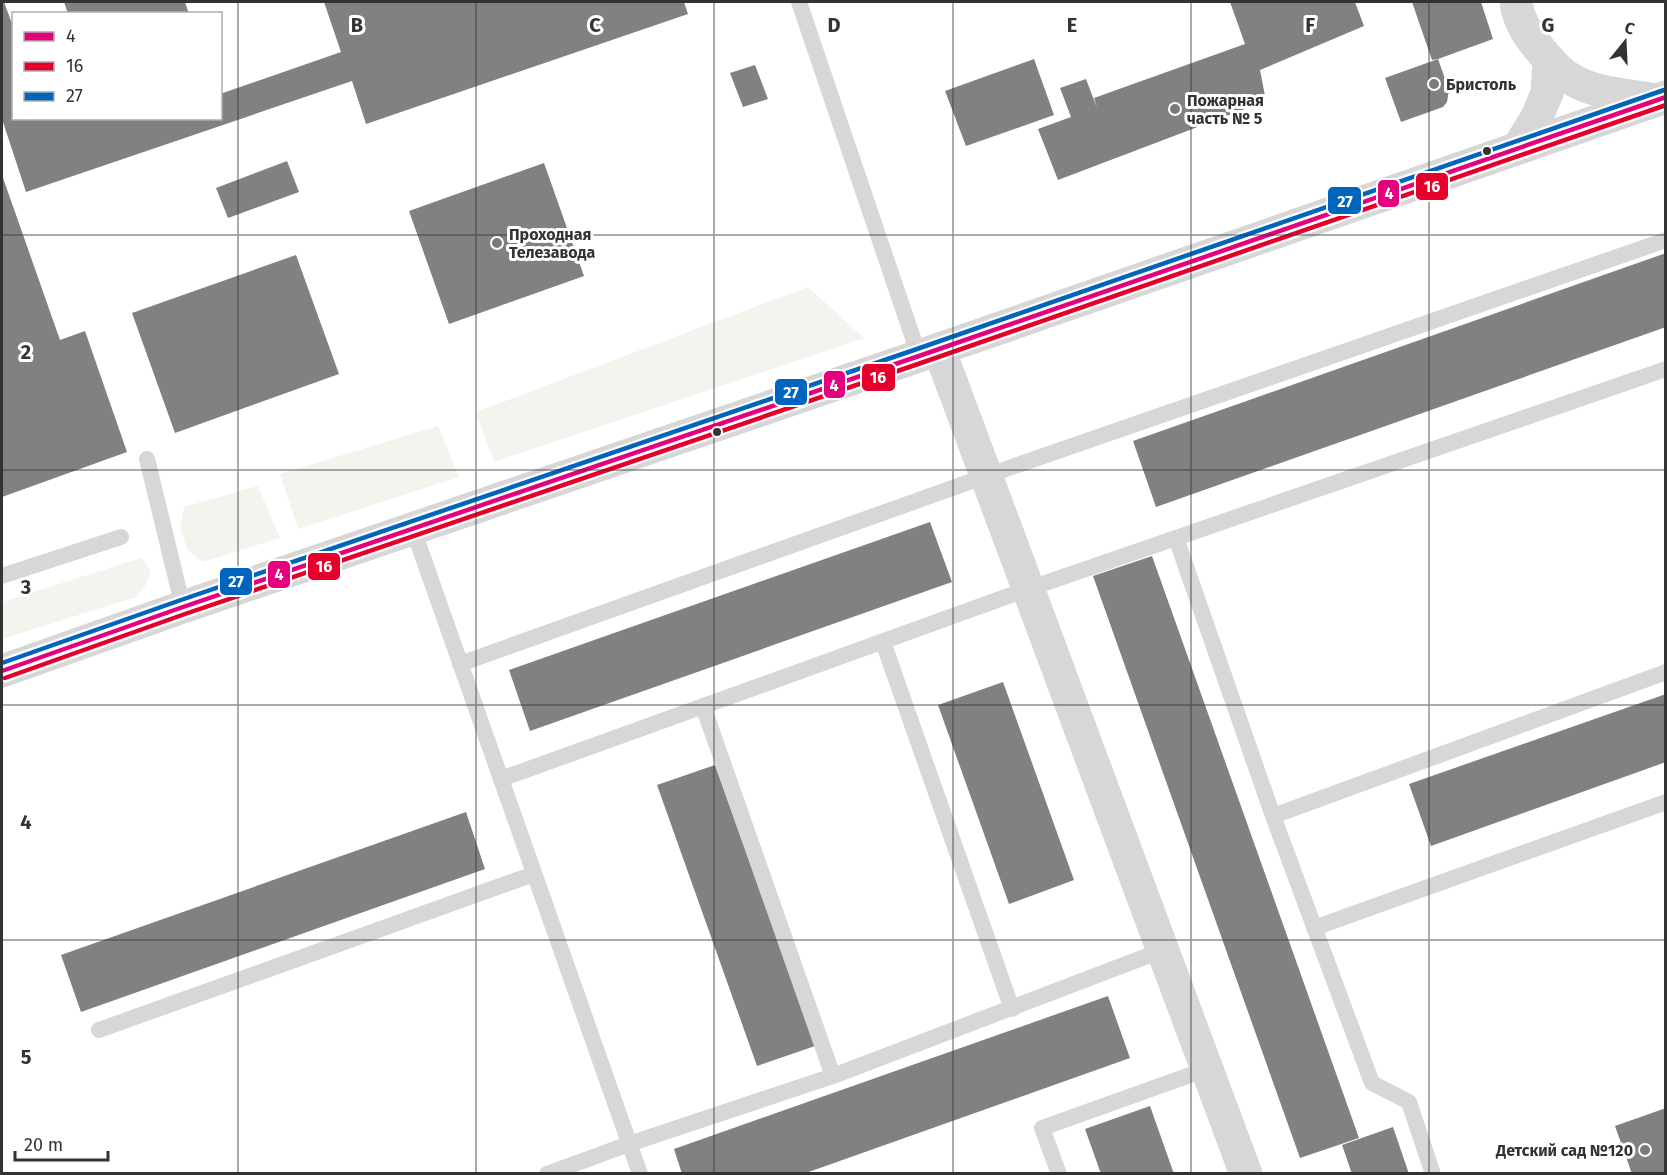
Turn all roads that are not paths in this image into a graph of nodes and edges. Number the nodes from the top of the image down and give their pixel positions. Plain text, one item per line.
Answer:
1 (799, 2) edge
2 (1516, 2) edge
3 (1549, 60) junction
4 (1661, 98) edge
5 (1518, 148) junction
6 (1665, 240) edge
7 (929, 353) junction
8 (1665, 369) edge
9 (147, 459) dead end
10 (986, 476) junction
11 (413, 530) junction
12 (121, 537) dead end
13 (1176, 538) junction
14 (2, 576) edge
15 (1028, 589) junction
16 (183, 607) junction
17 (883, 642) junction
18 (460, 664) junction
19 (2, 671) edge
20 (1665, 672) edge
21 (703, 706) junction
22 (501, 779) junction
23 (1665, 802) edge
24 (1273, 816) junction
25 (534, 874) junction
26 (1314, 928) junction
27 (1163, 950) junction
28 (1012, 1009) junction
29 (99, 1030) dead end
30 (1207, 1069) junction
31 (833, 1076) junction
32 (629, 1144) junction
33 (547, 1173) edge
34 (640, 1173) edge
35 (1059, 1173) edge
36 (1246, 1173) edge
37 (1433, 1173) edge

1 - 7 lane
2 - 3 street
3 - 4 street
3 - 5 street
4 - 5 street
5 - 7 street
6 - 10 lane
7 - 10 street
7 - 11 street
8 - 13 lane
9 - 16 lane
10 - 15 street
10 - 18 lane
11 - 16 street
11 - 18 lane
12 - 14 lane
13 - 15 lane
13 - 24 lane
15 - 17 lane
15 - 27 street
16 - 19 street
17 - 21 lane
17 - 28 lane
18 - 22 lane
20 - 24 lane
21 - 22 lane
21 - 31 lane
22 - 25 lane
23 - 26 lane
24 - 26 lane
25 - 29 lane
25 - 32 lane
26 - 37 lane
27 - 28 lane
27 - 30 street
28 - 31 lane
30 - 35 lane
30 - 36 street
31 - 32 lane
32 - 33 lane
32 - 34 lane

